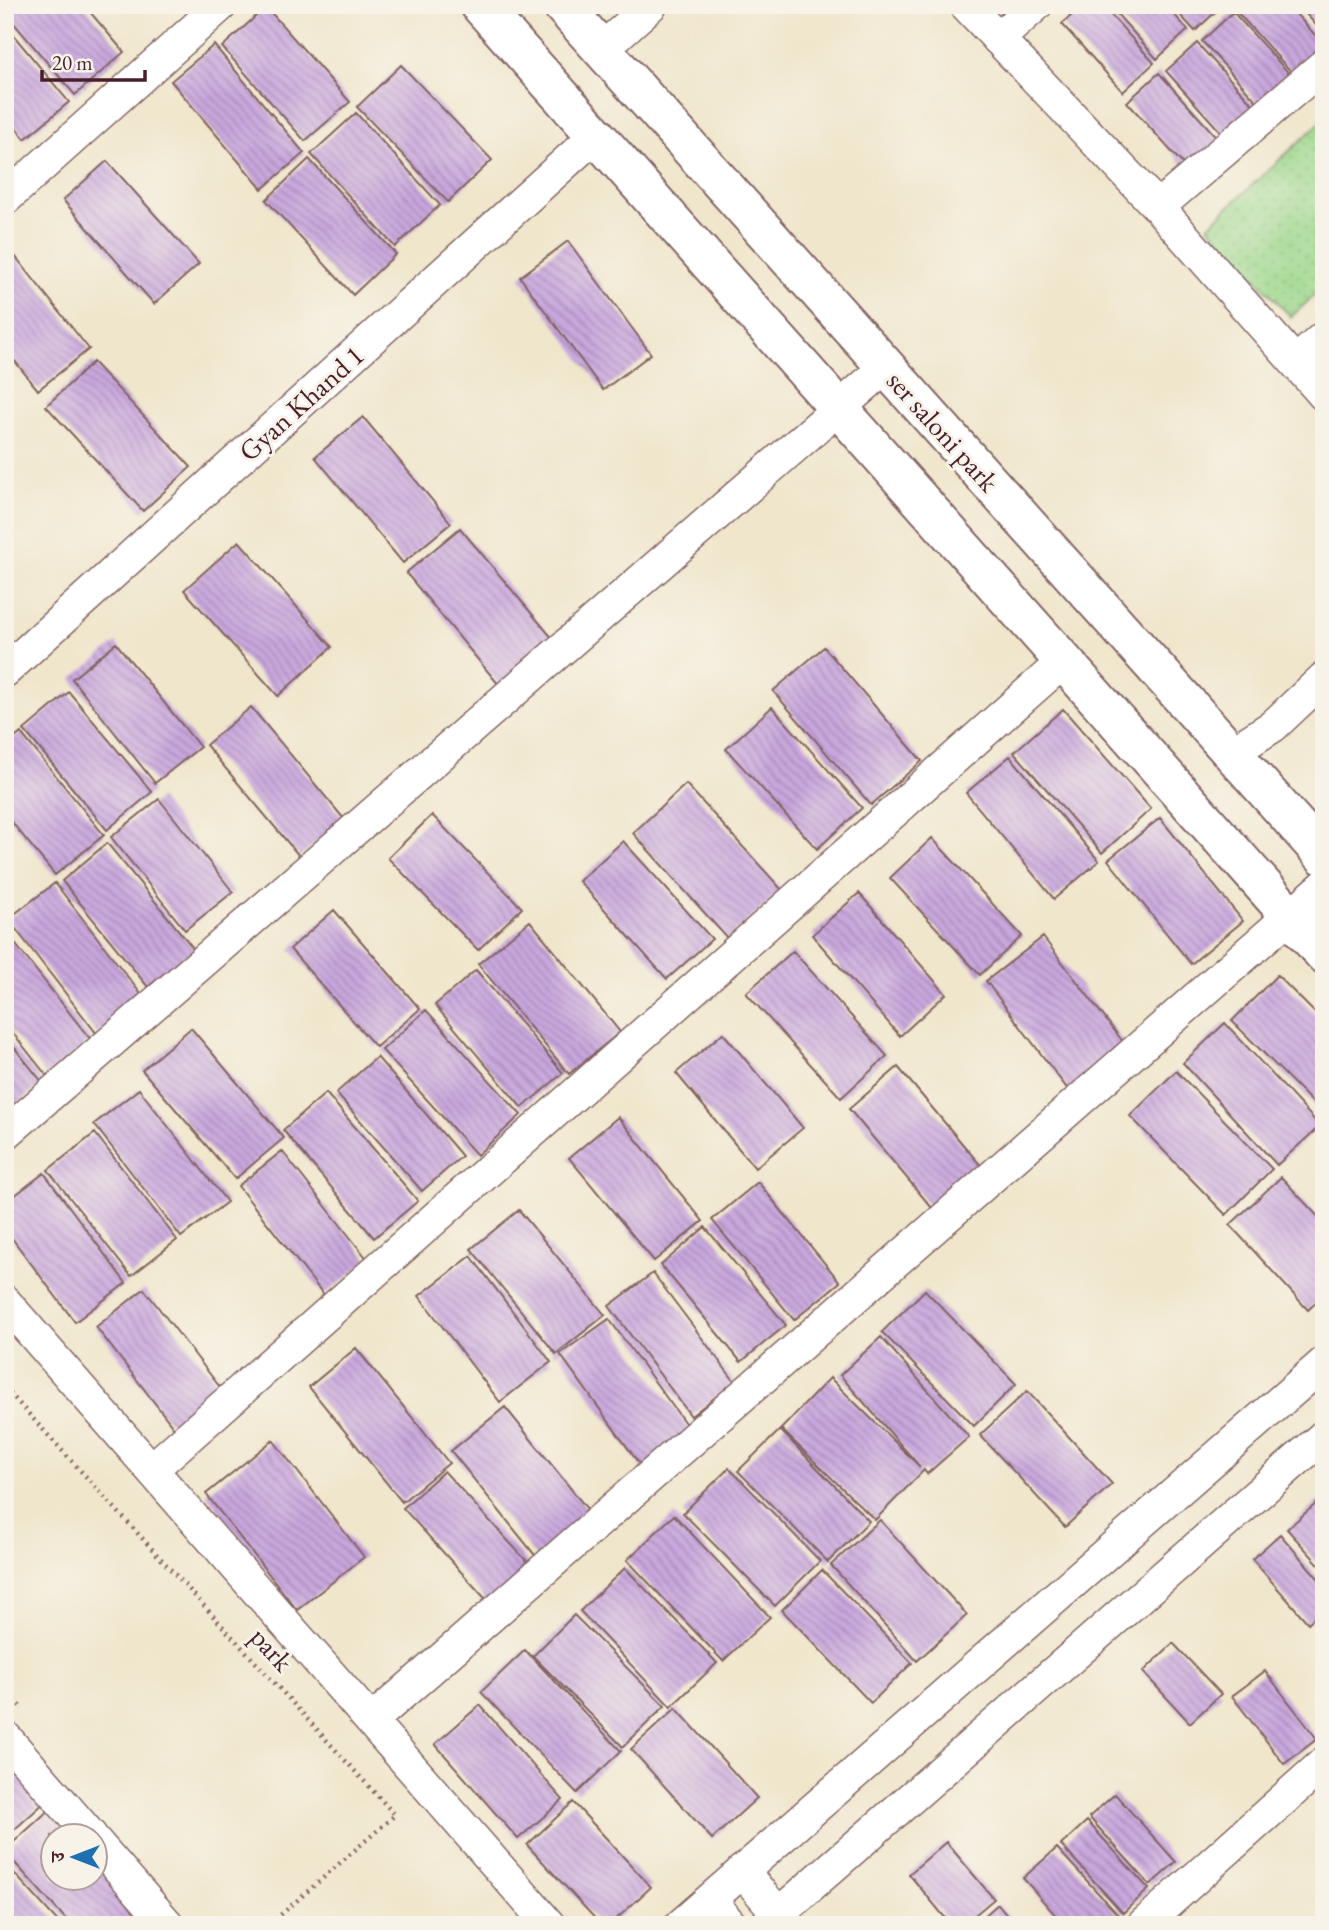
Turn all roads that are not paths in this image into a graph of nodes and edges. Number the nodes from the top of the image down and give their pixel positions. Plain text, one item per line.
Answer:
1 (221, 5) edge
2 (480, 5) edge
3 (562, 5) edge
4 (651, 5) edge
5 (966, 5) edge
6 (1036, 5) edge
7 (999, 39) junction
8 (602, 49) junction
9 (1324, 65) edge
10 (596, 135) junction
11 (5, 199) edge
12 (1158, 207) junction
13 (1324, 337) edge
14 (1296, 362) junction
15 (886, 367) junction
16 (1324, 395) edge
17 (839, 409) junction
18 (1064, 661) junction
19 (5, 671) edge
20 (1324, 678) edge
21 (1231, 753) junction
22 (1324, 856) edge
23 (1324, 886) edge
24 (1290, 916) junction
25 (1324, 954) edge
26 (5, 1134) edge
27 (5, 1302) edge
28 (1324, 1363) edge
29 (1324, 1436) edge
30 (152, 1469) junction
31 (371, 1721) junction
32 (5, 1737) edge
33 (1324, 1763) edge
34 (78, 1822) edge
35 (108, 1857) edge
36 (742, 1871) junction
37 (710, 1900) junction
38 (778, 1921) edge
39 (165, 1924) edge
40 (549, 1925) edge
41 (681, 1925) edge
42 (732, 1925) edge
43 (1143, 1925) edge

1 - 11 street
2 - 10 street
3 - 8 street, ser saloni park
4 - 8 street
5 - 7 street
6 - 7 street
7 - 12 street
8 - 15 street, ser saloni park
9 - 12 street
10 - 17 street
10 - 19 street, Gyan Khand 1
12 - 14 street
13 - 14 street
14 - 16 street
15 - 17 street
15 - 21 street, ser saloni park
17 - 18 street
17 - 26 street
18 - 24 street
18 - 30 street
20 - 21 street
21 - 22 street, ser saloni park
23 - 24 street
24 - 25 street
24 - 31 street
27 - 30 street
28 - 36 street
29 - 38 street
30 - 31 street
31 - 40 street
32 - 34 street
33 - 43 street
35 - 39 street
36 - 37 street
36 - 38 street
37 - 41 street
37 - 42 street

